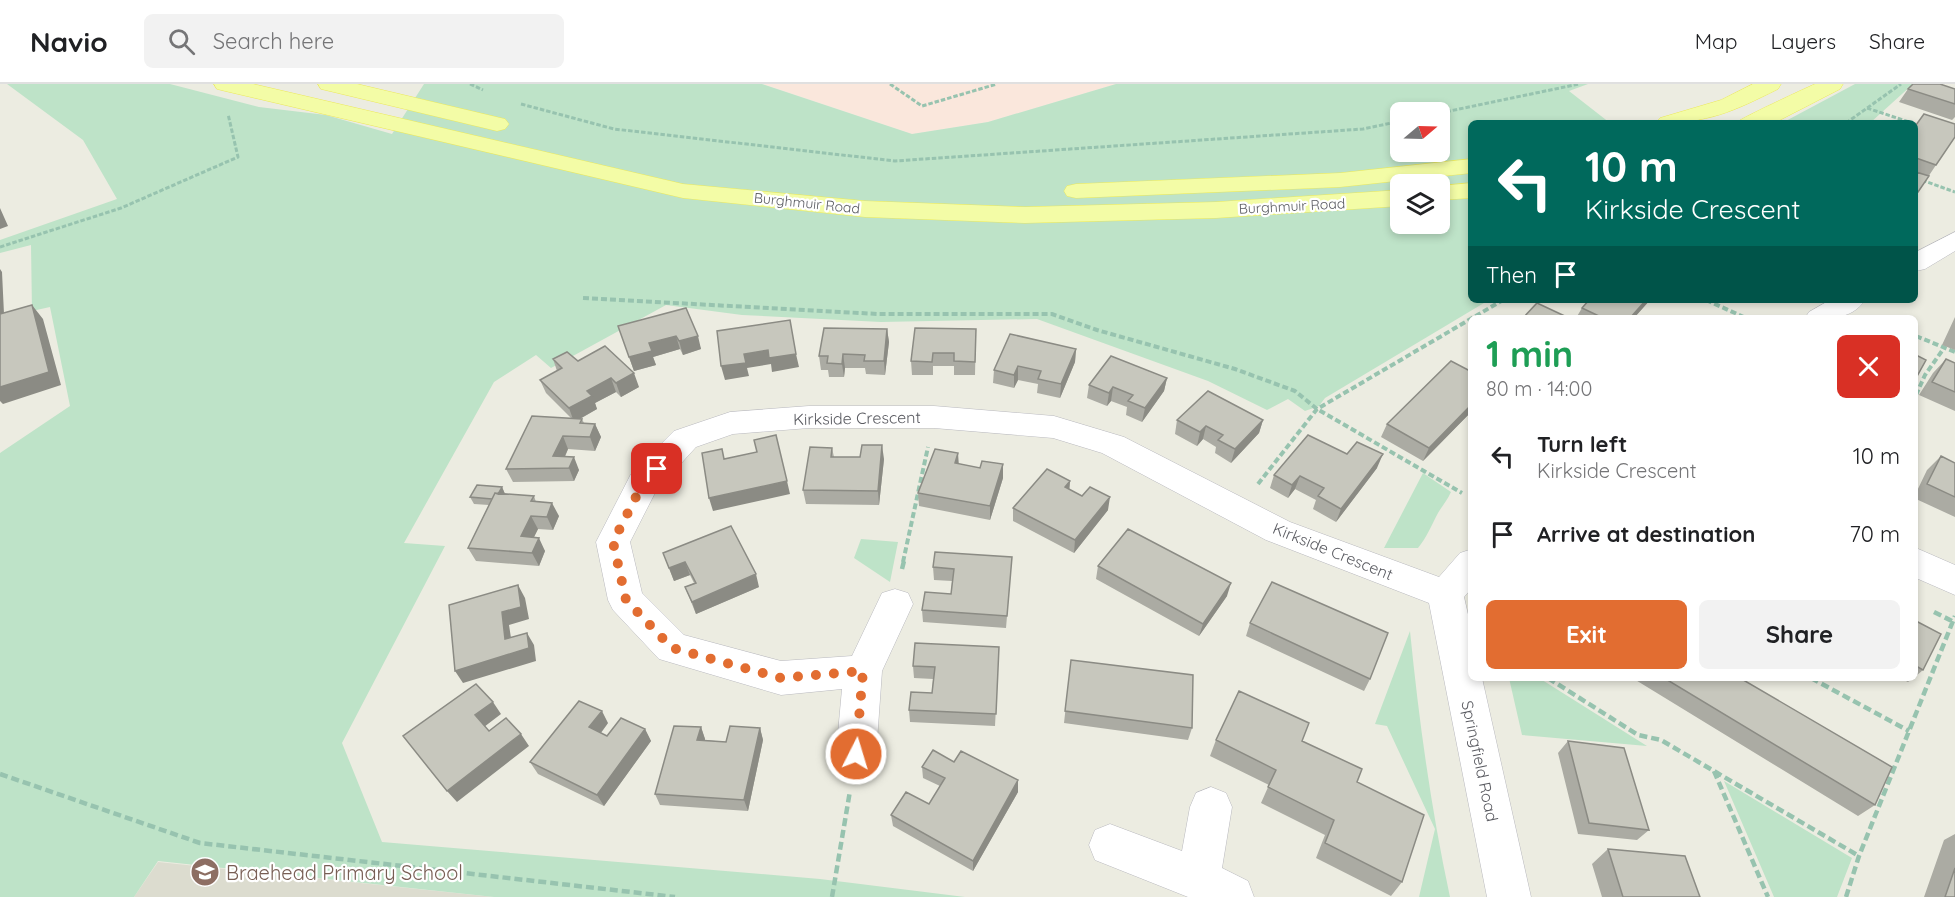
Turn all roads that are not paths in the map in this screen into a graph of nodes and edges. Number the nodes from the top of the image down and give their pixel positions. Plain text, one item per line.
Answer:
1 (225, 84) edge
2 (329, 84) edge
3 (1770, 84) edge
4 (1832, 84) edge
5 (1678, 120) edge
6 (1757, 120) edge
7 (1468, 166) edge
8 (1468, 190) edge
9 (1450, 192) edge
10 (1390, 199) edge
11 (1955, 240) edge
12 (1918, 262) edge
13 (1846, 303) edge
14 (1825, 315) edge
15 (1918, 563) edge
16 (1468, 568) edge
17 (1955, 581) edge
18 (1445, 594) junction
19 (895, 604) road end
20 (863, 671) junction
21 (856, 754) road end
22 (1211, 807) dead end
23 (1110, 845) dead end
24 (1215, 888) edge
25 (1509, 897) edge

1 - 10 main road, Burghmuir Road
2 - 7 main road, Burghmuir Road
3 - 5 main road
4 - 6 main road
8 - 9 main road
11 - 12 street
13 - 14 street
15 - 17 street
16 - 18 street
18 - 20 street, Kirkside Crescent
18 - 25 street, Springfield Road
19 - 20 street
20 - 21 street
22 - 24 street
23 - 24 street

